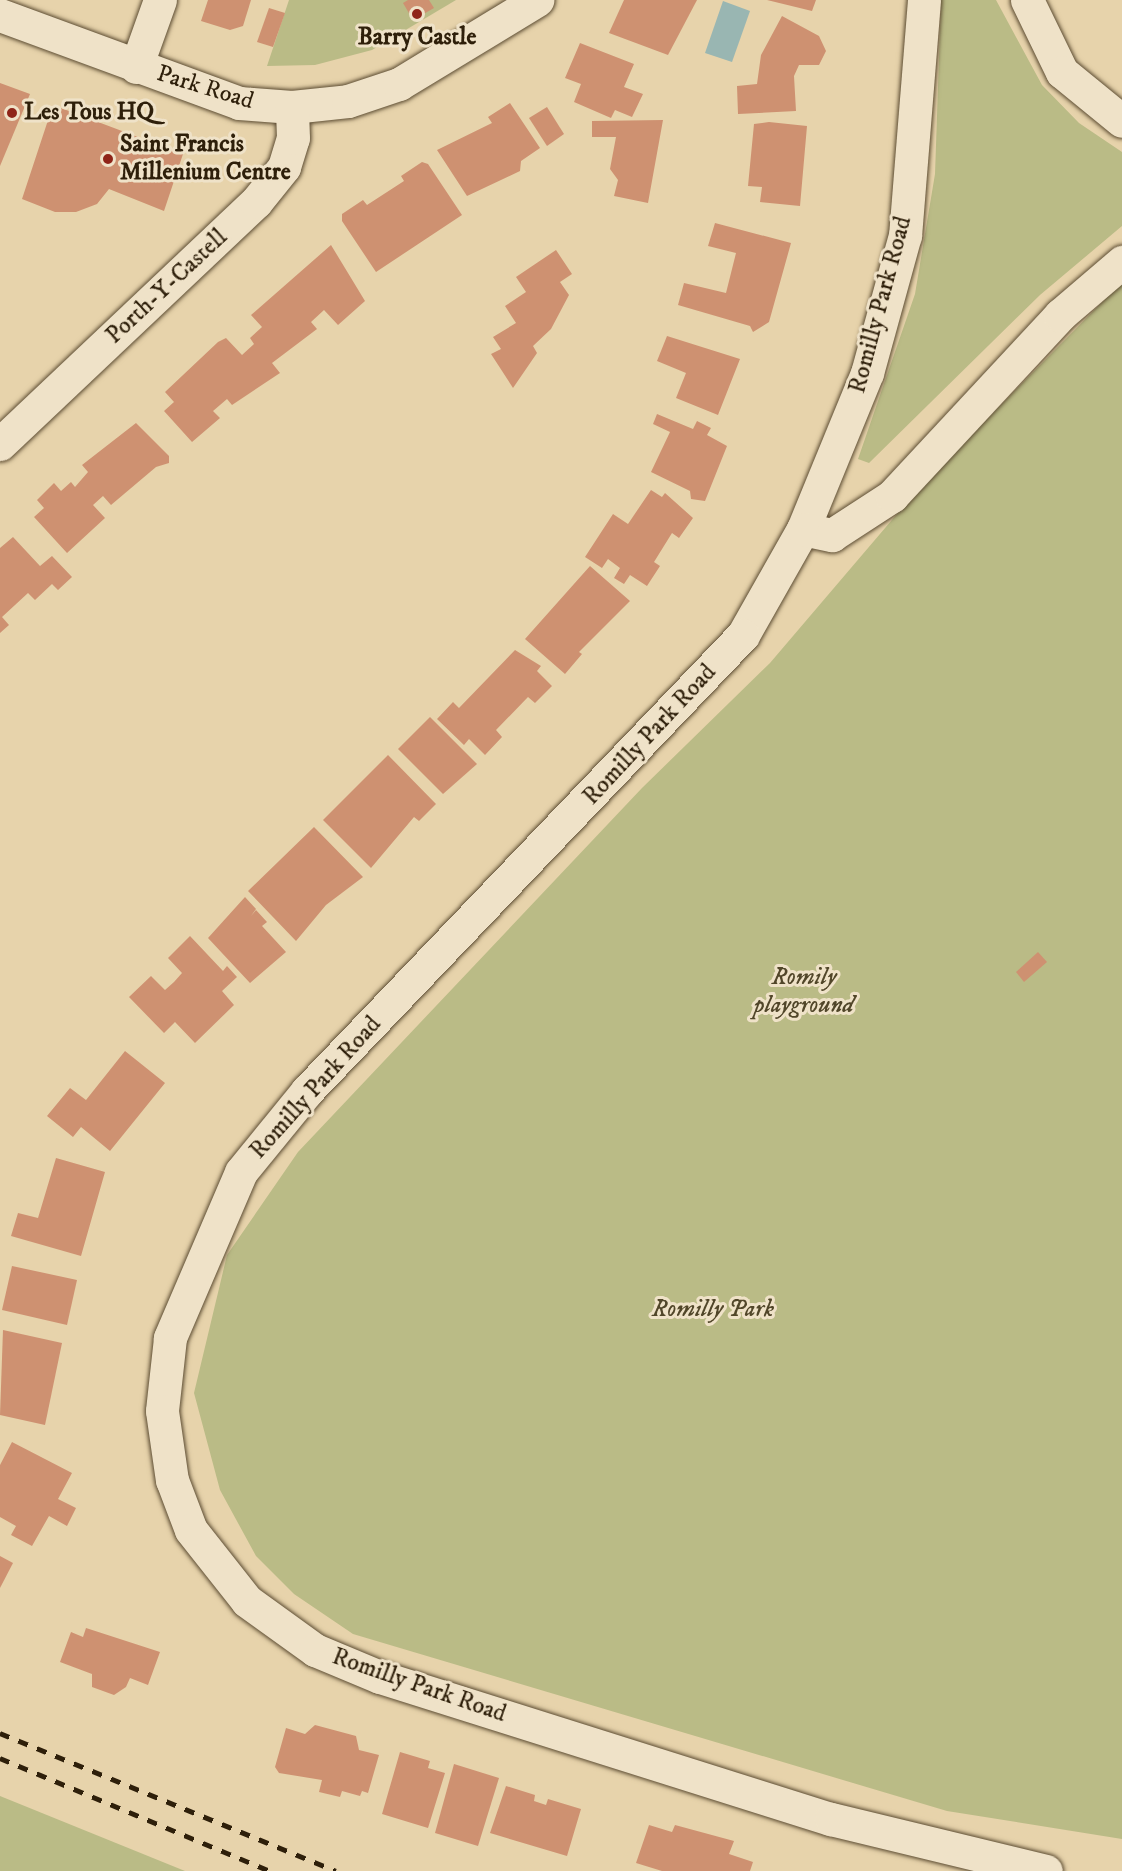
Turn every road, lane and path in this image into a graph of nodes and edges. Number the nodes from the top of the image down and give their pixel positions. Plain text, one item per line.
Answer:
1 (160, 0) edge
2 (537, 0) edge
3 (924, 0) edge
4 (1027, 0) edge
5 (0, 15) edge
6 (136, 67) junction
7 (292, 107) junction
8 (1122, 121) edge
9 (1122, 262) edge
10 (0, 444) edge
11 (803, 529) junction
12 (1046, 1871) edge

1 - 6 street
2 - 7 street, Park Road
3 - 11 street, Romilly Park Road
4 - 8 street
5 - 6 street, Park Road
6 - 7 street, Park Road
7 - 10 street, Porth-Y-Castell
9 - 11 street
11 - 12 street, Romilly Park Road

